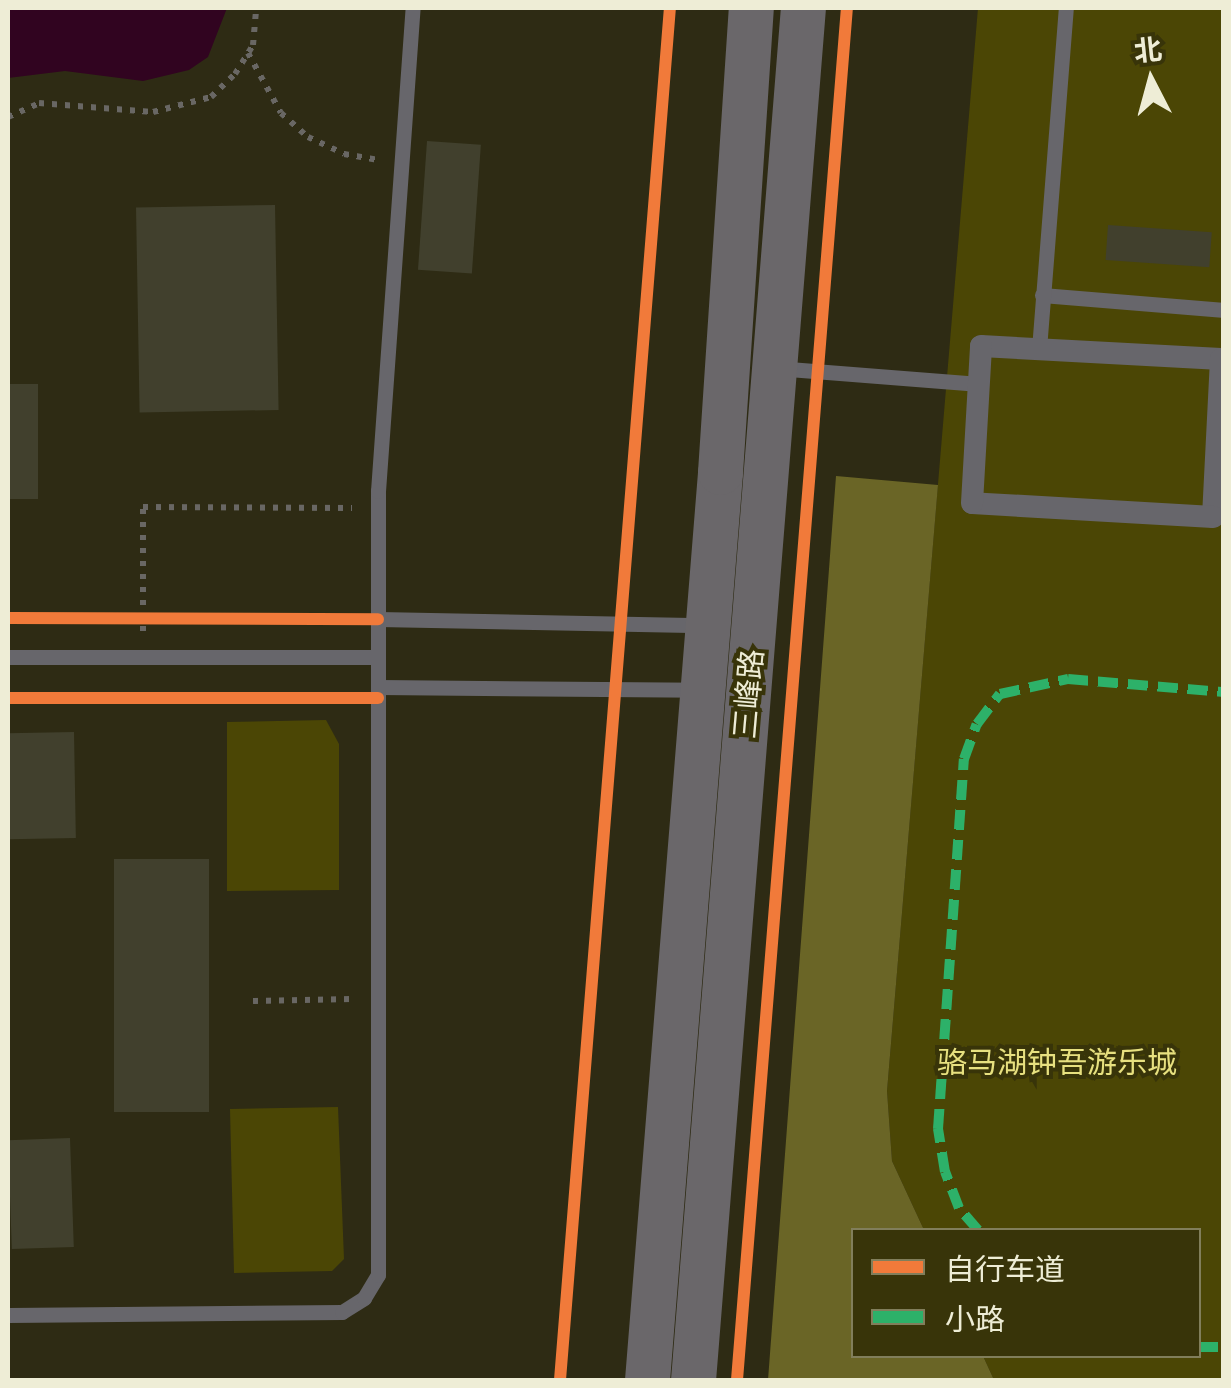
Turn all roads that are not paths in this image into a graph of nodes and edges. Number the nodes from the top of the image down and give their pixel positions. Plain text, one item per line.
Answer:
1 (413, 8) edge
2 (751, 8) edge
3 (803, 8) edge
4 (1066, 8) edge
5 (1042, 295) junction
6 (1224, 310) edge
7 (1038, 349) junction
8 (751, 366) junction
9 (979, 384) junction
10 (378, 619) junction
11 (731, 624) junction
12 (378, 656) junction
13 (8, 657) edge
14 (378, 688) junction
15 (726, 689) junction
16 (8, 1316) edge
17 (647, 1380) edge
18 (693, 1380) edge

1 - 10 lane
2 - 8 main road, 三峰路
3 - 8 main road, 三峰路
4 - 5 lane
5 - 6 lane
5 - 7 lane
7 - 9 street
7 - 9 street
8 - 9 lane
8 - 11 main road, 三峰路
10 - 11 lane
10 - 12 lane
11 - 15 main road, 三峰路
12 - 13 lane
12 - 14 lane
14 - 15 lane
14 - 16 lane
15 - 17 main road, 三峰路
15 - 18 main road, 三峰路

